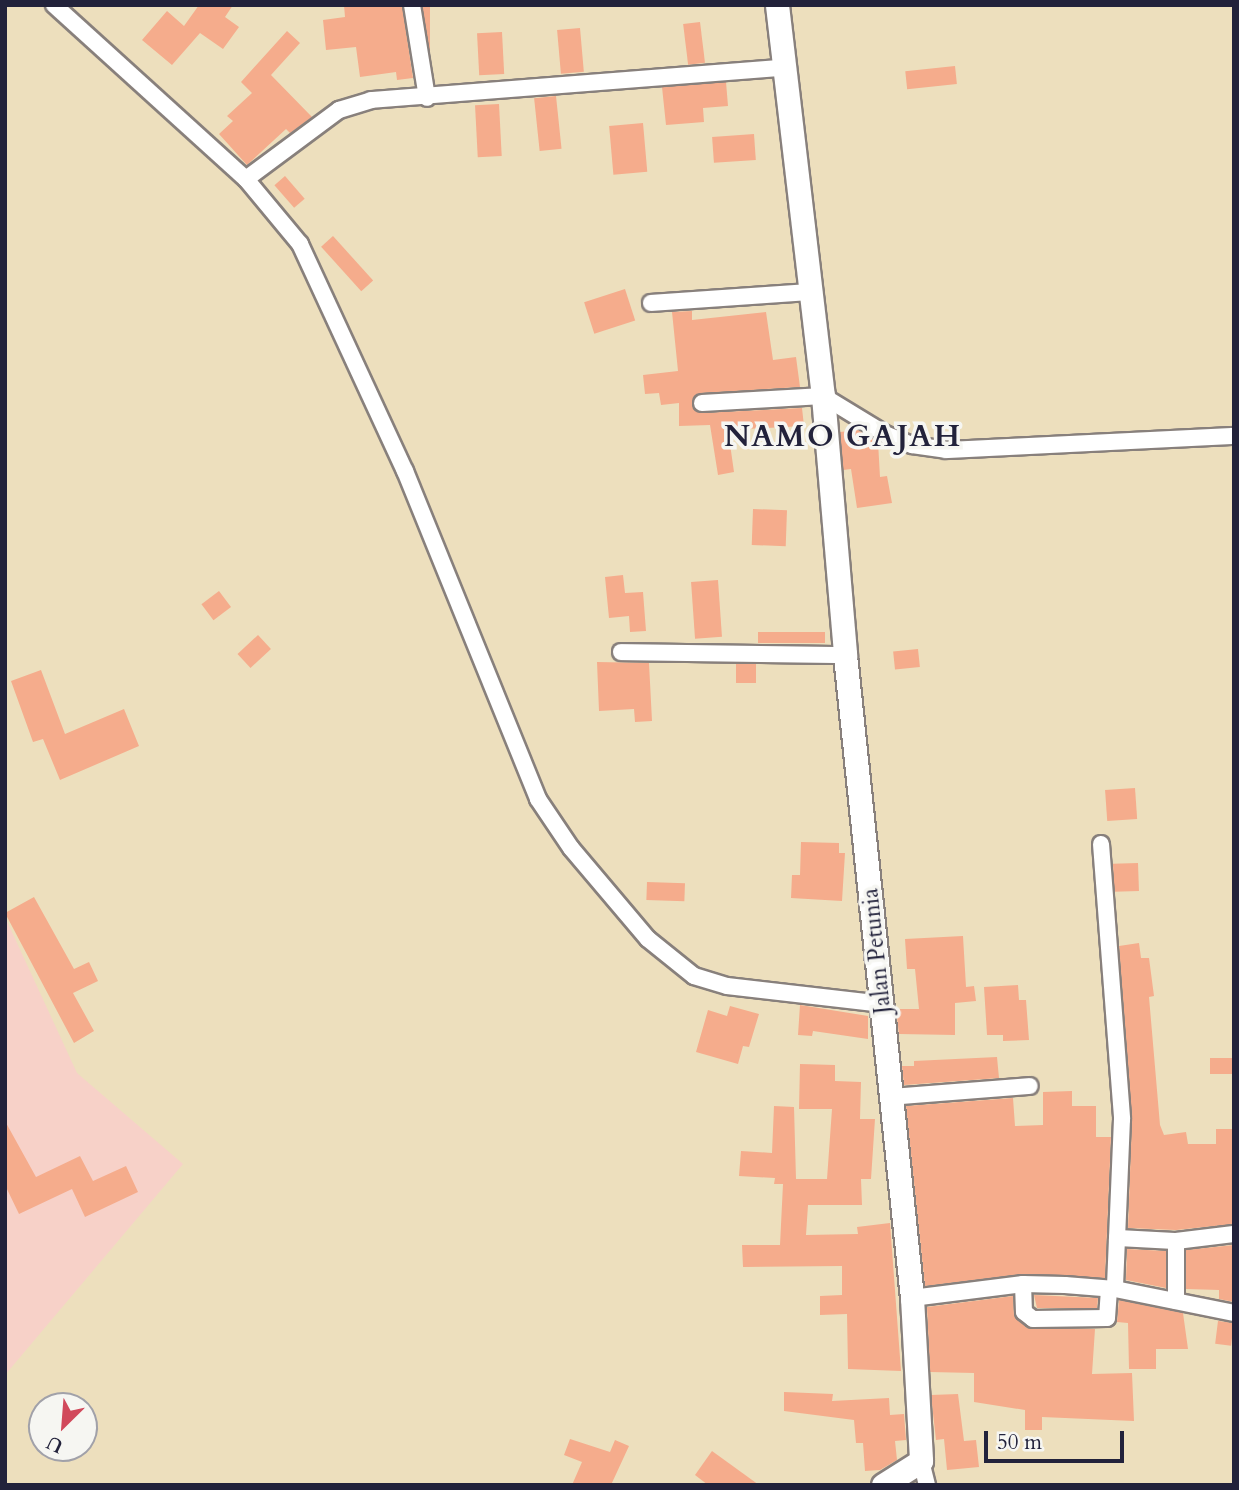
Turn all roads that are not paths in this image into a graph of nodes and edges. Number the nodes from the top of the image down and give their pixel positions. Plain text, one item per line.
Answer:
1 (54, 5) edge
2 (412, 5) edge
3 (778, 5) edge
4 (787, 67) junction
5 (426, 97) junction
6 (246, 178) junction
7 (809, 292) junction
8 (651, 303) dead end
9 (824, 396) junction
10 (702, 402) dead end
11 (1234, 436) edge
12 (621, 652) dead end
13 (845, 655) junction
14 (1101, 844) dead end
15 (883, 1004) junction
16 (1030, 1086) dead end
17 (890, 1097) junction
18 (1234, 1234) edge
19 (1117, 1238) junction
20 (1176, 1241) junction
21 (1023, 1284) junction
22 (1112, 1289) junction
23 (912, 1298) junction
24 (1176, 1301) junction
25 (1234, 1313) edge
26 (921, 1461) junction
27 (883, 1485) edge
28 (927, 1485) edge

1 - 6 street
2 - 5 street
3 - 4 street, Jalan Petunia
4 - 5 street
4 - 7 street, Jalan Petunia
5 - 6 street
6 - 15 street
7 - 8 street
7 - 9 street, Jalan Petunia
9 - 10 street
9 - 11 street
9 - 13 street, Jalan Petunia
12 - 13 street
13 - 15 street, Jalan Petunia
14 - 19 street
15 - 17 street, Jalan Petunia
16 - 17 street
17 - 23 street, Jalan Petunia
18 - 20 street
19 - 20 street
19 - 22 street
20 - 24 street
21 - 22 street
21 - 22 street
21 - 23 street
22 - 24 street
23 - 26 street, Jalan Petunia
24 - 25 street
26 - 27 street
26 - 28 street

